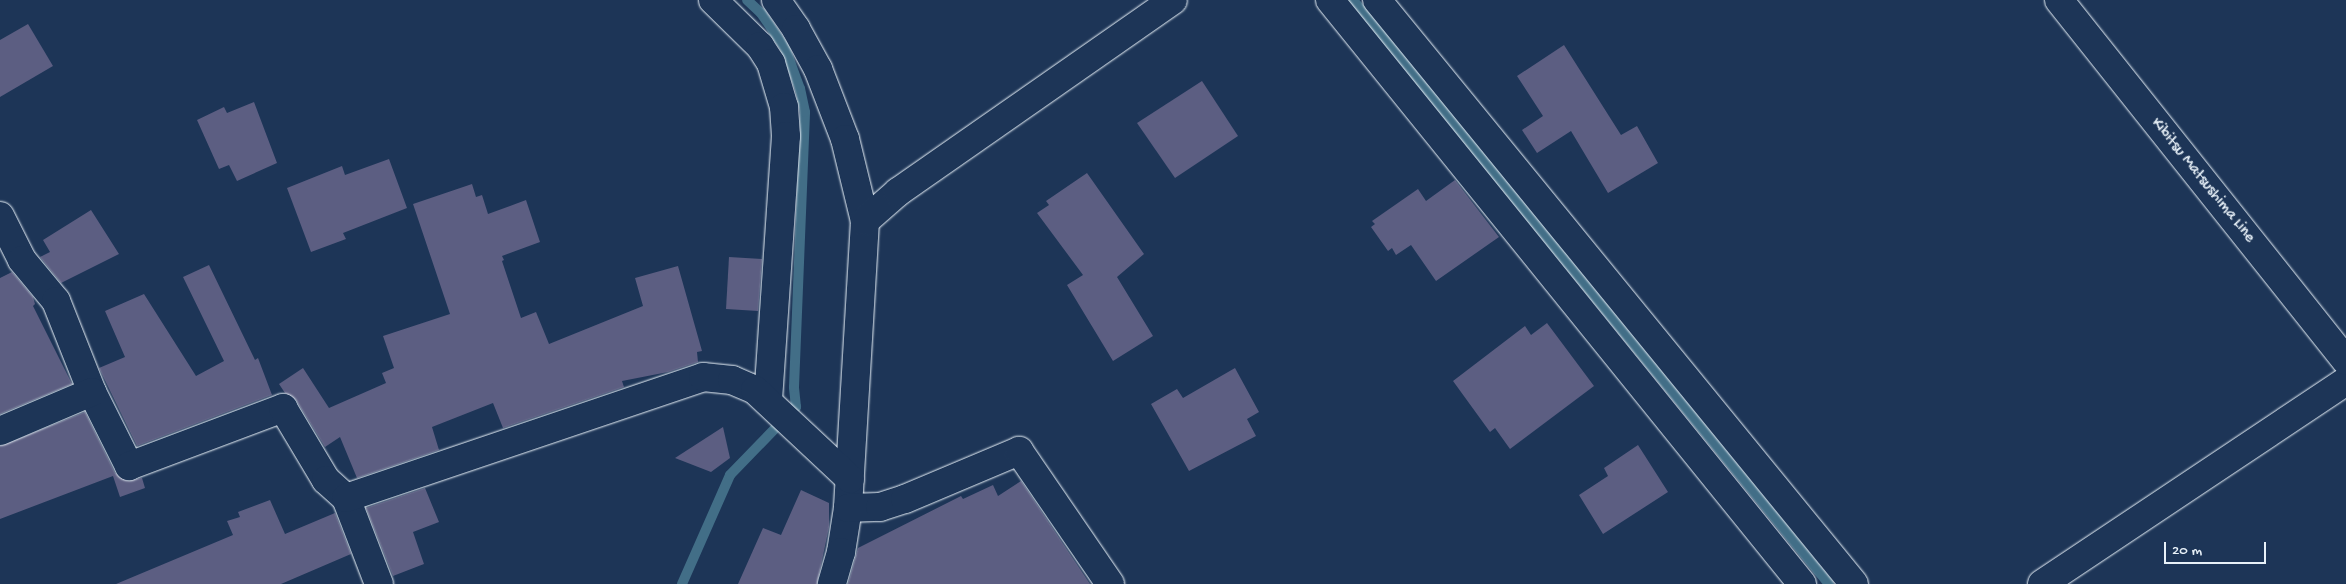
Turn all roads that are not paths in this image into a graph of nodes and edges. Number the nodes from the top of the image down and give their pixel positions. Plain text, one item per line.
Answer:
1 (713, 0) edge
2 (776, 0) edge
3 (1173, 0) edge
4 (1330, 0) edge
5 (1377, 0) edge
6 (2060, 0) edge
7 (1, 219) edge
8 (866, 221) junction
9 (2346, 361) edge
10 (2346, 381) edge
11 (92, 392) junction
12 (770, 403) junction
13 (0, 431) edge
14 (850, 479) junction
15 (346, 498) junction
16 (848, 508) junction
17 (379, 584) edge
18 (832, 584) edge
19 (1110, 584) edge
20 (1802, 584) edge
21 (1854, 584) edge
22 (2042, 584) edge

1 - 12 street
2 - 8 street
3 - 8 street
4 - 20 street
5 - 21 street
6 - 9 street, Kibitsu Matsushima Line
7 - 11 street
8 - 14 street
10 - 22 street
11 - 13 street
11 - 15 street
12 - 14 street
12 - 15 street
14 - 16 street
15 - 17 street
16 - 18 street
16 - 19 street

